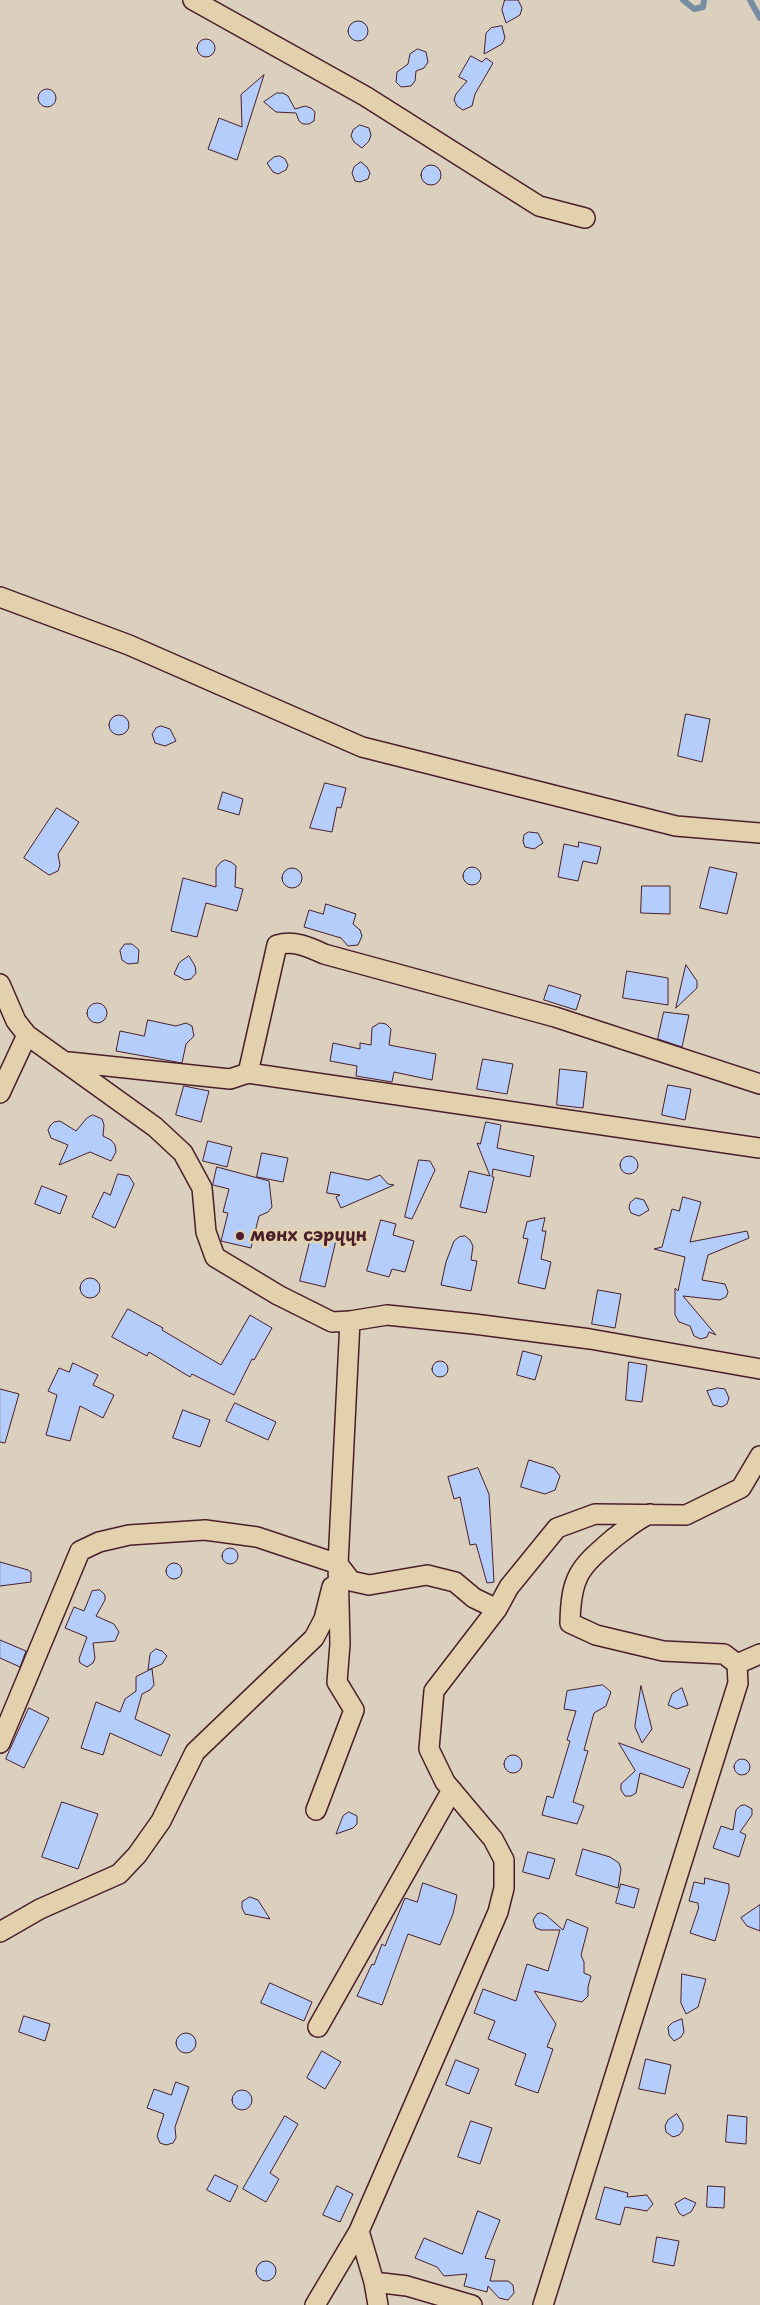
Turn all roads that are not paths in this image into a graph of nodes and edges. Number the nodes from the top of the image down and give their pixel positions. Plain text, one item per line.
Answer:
1 (193, 0) edge
2 (585, 218) dead end
3 (0, 597) edge
4 (760, 833) edge
5 (0, 984) edge
6 (27, 1035) junction
7 (67, 1062) junction
8 (248, 1073) junction
9 (760, 1084) edge
10 (0, 1093) edge
11 (760, 1148) edge
12 (350, 1321) junction
13 (760, 1368) edge
14 (760, 1456) edge
15 (686, 1515) junction
16 (338, 1564) junction
17 (496, 1609) junction
18 (760, 1654) edge
19 (737, 1664) junction
20 (0, 1743) edge
21 (452, 1790) junction
22 (316, 1810) dead end
23 (0, 1932) edge
24 (318, 2027) dead end
25 (359, 2232) junction
26 (374, 2282) junction
27 (315, 2305) edge
28 (378, 2305) edge
29 (472, 2305) edge
30 (543, 2305) edge

1 - 2 street
3 - 4 street
5 - 6 street
6 - 7 street
6 - 10 street
7 - 8 street
7 - 12 street
8 - 9 street
8 - 11 street
12 - 13 street
12 - 16 street
14 - 15 street
15 - 17 street
15 - 19 street
16 - 17 street
16 - 20 street
16 - 22 street
16 - 23 street
17 - 21 street
18 - 19 street
19 - 30 street
21 - 24 street
21 - 25 street
25 - 26 street
25 - 27 street
26 - 28 street
26 - 29 street

